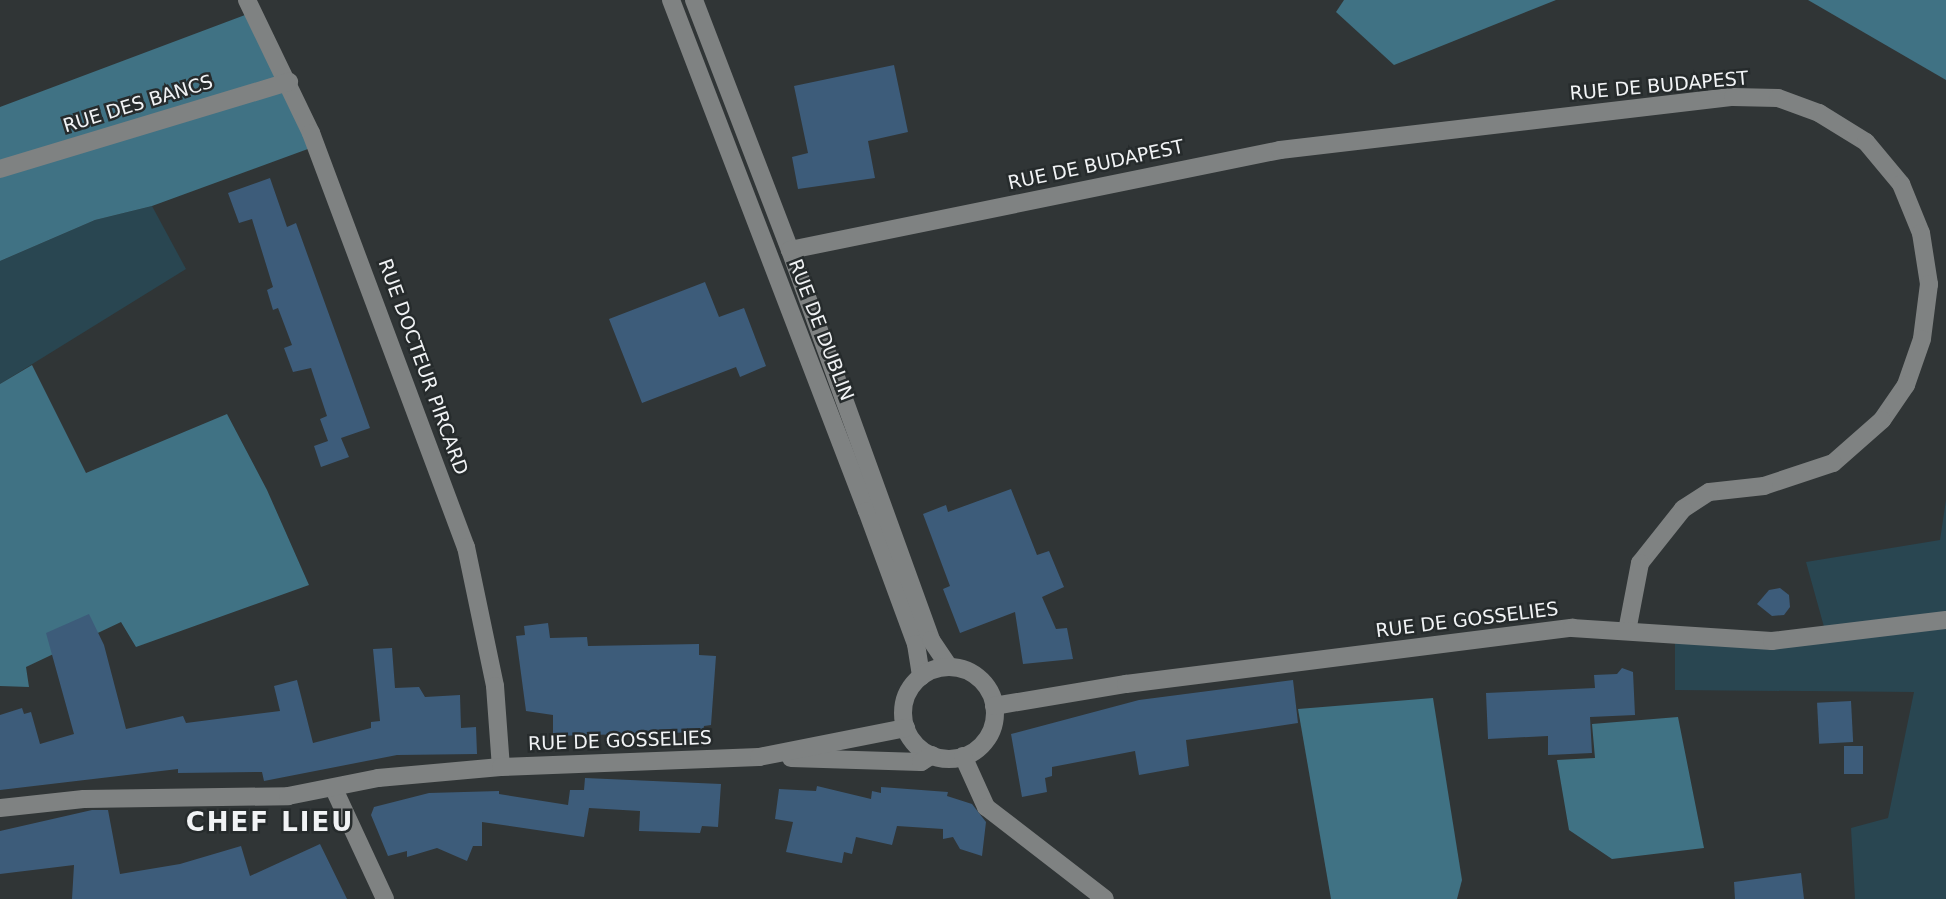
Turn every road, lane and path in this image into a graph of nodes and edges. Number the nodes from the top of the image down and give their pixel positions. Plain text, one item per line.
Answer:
1 (247, 0) edge
2 (671, 0) edge
3 (694, 0) edge
4 (289, 82) junction
5 (0, 169) edge
6 (790, 250) junction
7 (1946, 620) edge
8 (1627, 631) junction
9 (949, 667) junction
10 (921, 677) junction
11 (994, 706) junction
12 (906, 728) junction
13 (932, 755) junction
14 (963, 756) junction
15 (759, 757) junction
16 (501, 767) junction
17 (334, 789) junction
18 (0, 808) edge
19 (385, 899) edge
20 (1105, 899) edge

1 - 4 street, RUE DOCTEUR PIRCARD
2 - 10 street, RUE DE DUBLIN
3 - 6 street, RUE DE DUBLIN
4 - 5 street, RUE DES BANCS
4 - 16 street, RUE DOCTEUR PIRCARD
6 - 8 street, RUE DE BUDAPEST
6 - 9 street, RUE DE DUBLIN
7 - 8 street, RUE DE GOSSELIES
8 - 11 street, RUE DE GOSSELIES
9 - 10 street
9 - 11 street
10 - 12 street
11 - 14 street
12 - 13 street
12 - 15 street, RUE DE GOSSELIES
13 - 14 street
13 - 15 street
14 - 20 street
15 - 16 street, RUE DE GOSSELIES
16 - 17 street, RUE DE GOSSELIES
17 - 18 street, RUE DE GOSSELIES
17 - 19 street

